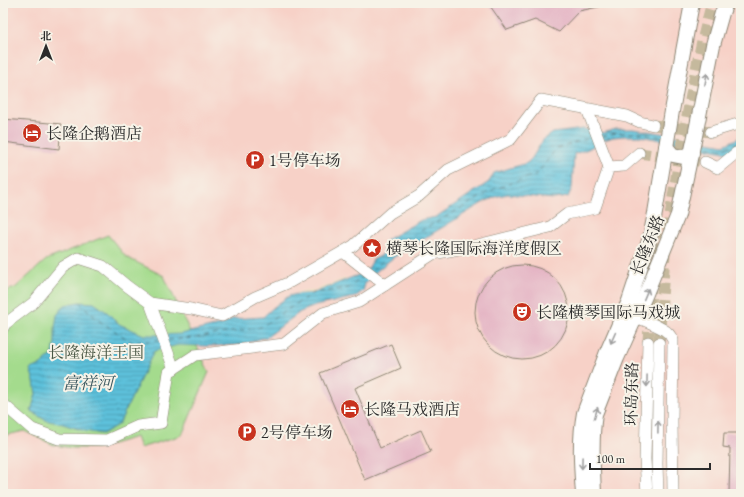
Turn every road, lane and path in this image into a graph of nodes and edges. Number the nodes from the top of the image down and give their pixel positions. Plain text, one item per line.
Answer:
1 (692, 3) edge
2 (726, 3) edge
3 (587, 109) junction
4 (741, 123) edge
5 (653, 126) tunnel mouth
6 (711, 132) tunnel mouth
7 (666, 147) junction
8 (741, 152) edge
9 (639, 153) dead end
10 (692, 153) junction
11 (705, 162) tunnel mouth
12 (609, 167) junction
13 (343, 252) junction
14 (385, 285) junction
15 (150, 303) junction
16 (630, 315) junction
17 (3, 328) edge
18 (648, 342) tunnel mouth
19 (659, 343) tunnel mouth
20 (174, 369) junction
21 (3, 404) edge
22 (583, 494) edge
23 (594, 494) edge
24 (647, 494) edge
25 (658, 494) edge
26 (673, 494) edge

1 - 7 main road, 长隆东路
10 -> 2 main road, 长隆东路
3 - 5 street
3 - 12 street
3 - 13 street
4 - 6 street
7 - 10 main road
7 - 16 main road, 长隆东路
8 - 11 street
9 - 12 street
16 -> 10 main road, 长隆东路
12 - 14 street
13 - 14 street
13 - 15 street
14 - 20 street
15 - 17 street
15 - 20 street
16 -> 22 main road, 长隆东路
23 -> 16 main road, 长隆东路
16 - 26 street
18 -> 24 street, 环岛东路
25 -> 19 street, 环岛东路
20 - 21 street

